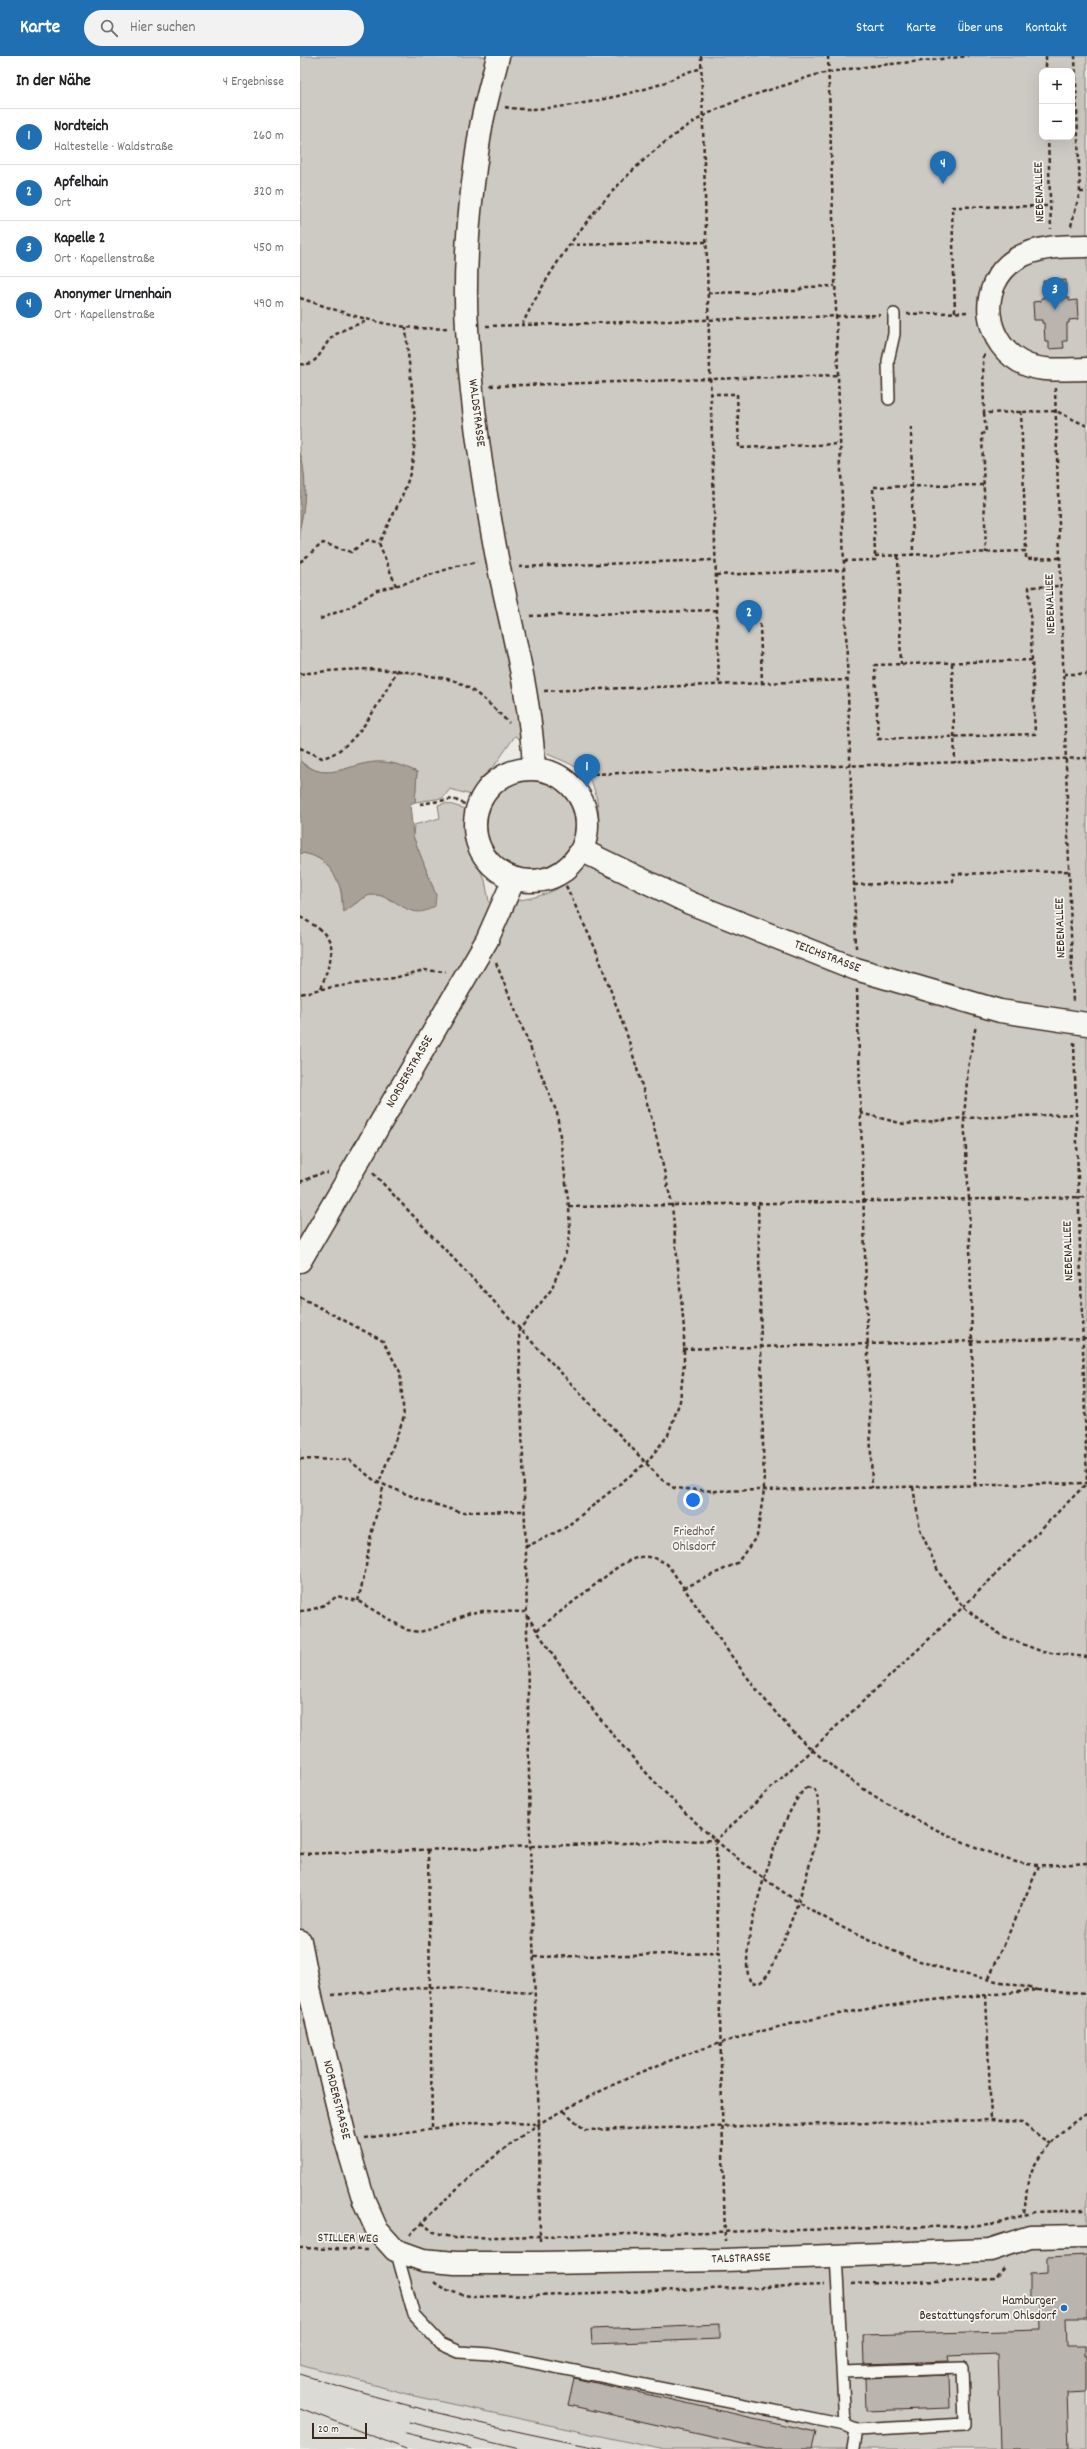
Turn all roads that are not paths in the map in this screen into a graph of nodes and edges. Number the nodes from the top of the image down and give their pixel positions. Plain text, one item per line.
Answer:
1 (498, 56) edge
2 (1087, 246) edge
3 (894, 314) road end
4 (1087, 369) edge
5 (889, 399) dead end
6 (534, 768) junction
7 (581, 850) junction
8 (514, 879) junction
9 (1080, 1023) edge
10 (300, 1261) edge
11 (300, 1941) edge
12 (1087, 2236) edge
13 (396, 2250) junction
14 (836, 2255) junction
15 (842, 2372) junction
16 (845, 2424) junction
17 (856, 2430) junction
18 (853, 2449) edge

1 - 6 street, WALDSTRASSE
2 - 4 street
3 - 5 lane
6 - 7 street
6 - 8 street
7 - 8 street
7 - 9 street, TEICHSTRASSE
8 - 10 street, NORDERSTRASSE
11 - 13 street, NORDERSTRASSE
12 - 14 street, TALSTRASSE
13 - 14 street, TALSTRASSE
13 - 16 lane
14 - 15 lane
15 - 16 lane
15 - 17 lane
16 - 17 lane
17 - 18 lane

